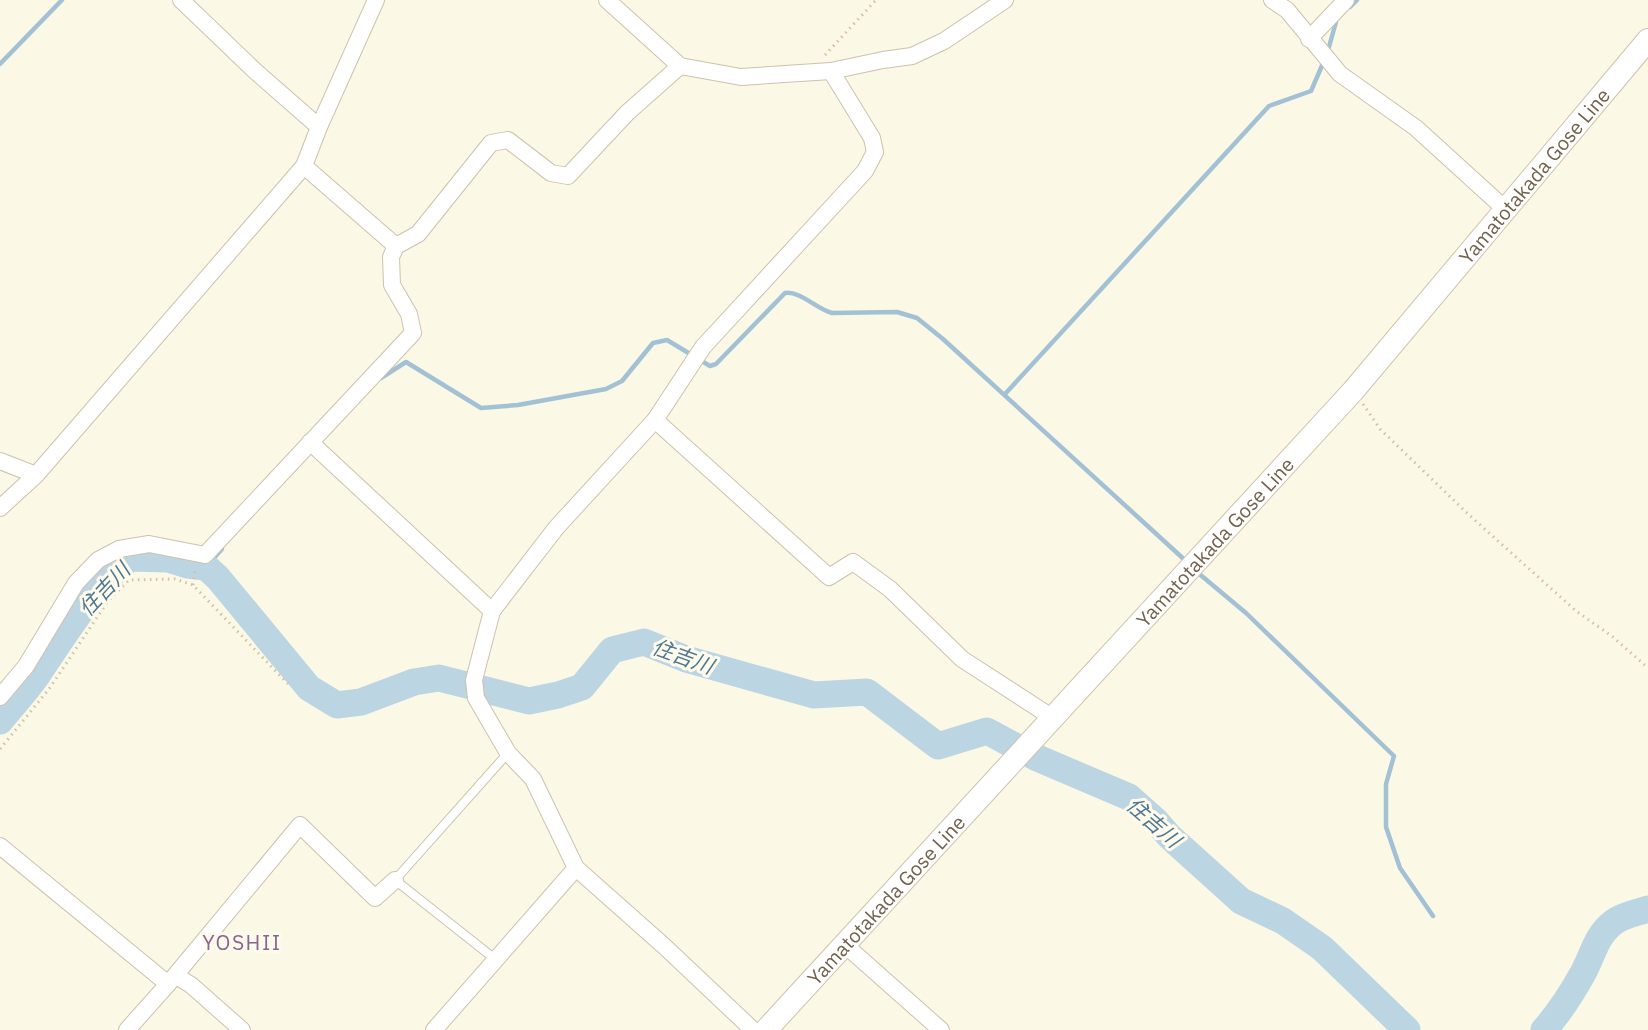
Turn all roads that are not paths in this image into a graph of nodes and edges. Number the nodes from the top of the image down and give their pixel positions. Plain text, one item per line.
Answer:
1 (181, 0) edge
2 (376, 0) edge
3 (607, 0) edge
4 (1005, 0) edge
5 (1272, 0) edge
6 (1346, 0) edge
7 (1309, 39) junction
8 (1648, 40) edge
9 (680, 66) junction
10 (831, 71) junction
11 (319, 127) junction
12 (304, 166) junction
13 (1505, 209) junction
14 (396, 246) junction
15 (655, 420) junction
16 (310, 442) junction
17 (0, 461) edge
18 (36, 475) junction
19 (0, 508) edge
20 (492, 611) junction
21 (0, 697) edge
22 (1053, 718) junction
23 (508, 753) junction
24 (0, 846) edge
25 (576, 868) junction
26 (395, 880) junction
27 (845, 945) junction
28 (495, 959) junction
29 (172, 980) junction
30 (127, 1030) edge
31 (242, 1030) edge
32 (434, 1030) edge
33 (753, 1030) edge
34 (766, 1030) edge
35 (941, 1030) edge

1 - 11 street
2 - 11 street
3 - 9 street
4 - 10 street
5 - 7 street
6 - 7 street
7 - 13 street
8 - 13 main road, Yamatotakada Gose Line
9 - 10 street
9 - 14 street
10 - 15 street
11 - 12 street
12 - 14 street
12 - 18 street
13 - 22 main road, Yamatotakada Gose Line
14 - 16 street
15 - 20 street
15 - 22 street
16 - 20 street
16 - 21 street
17 - 18 street
18 - 19 street
20 - 23 street
22 - 27 main road, Yamatotakada Gose Line
23 - 25 street
23 - 26 lane
24 - 29 street
25 - 28 street
25 - 33 street
26 - 28 lane
26 - 29 street
27 - 34 main road, Yamatotakada Gose Line
27 - 35 street
28 - 32 street
29 - 30 street
29 - 31 street

